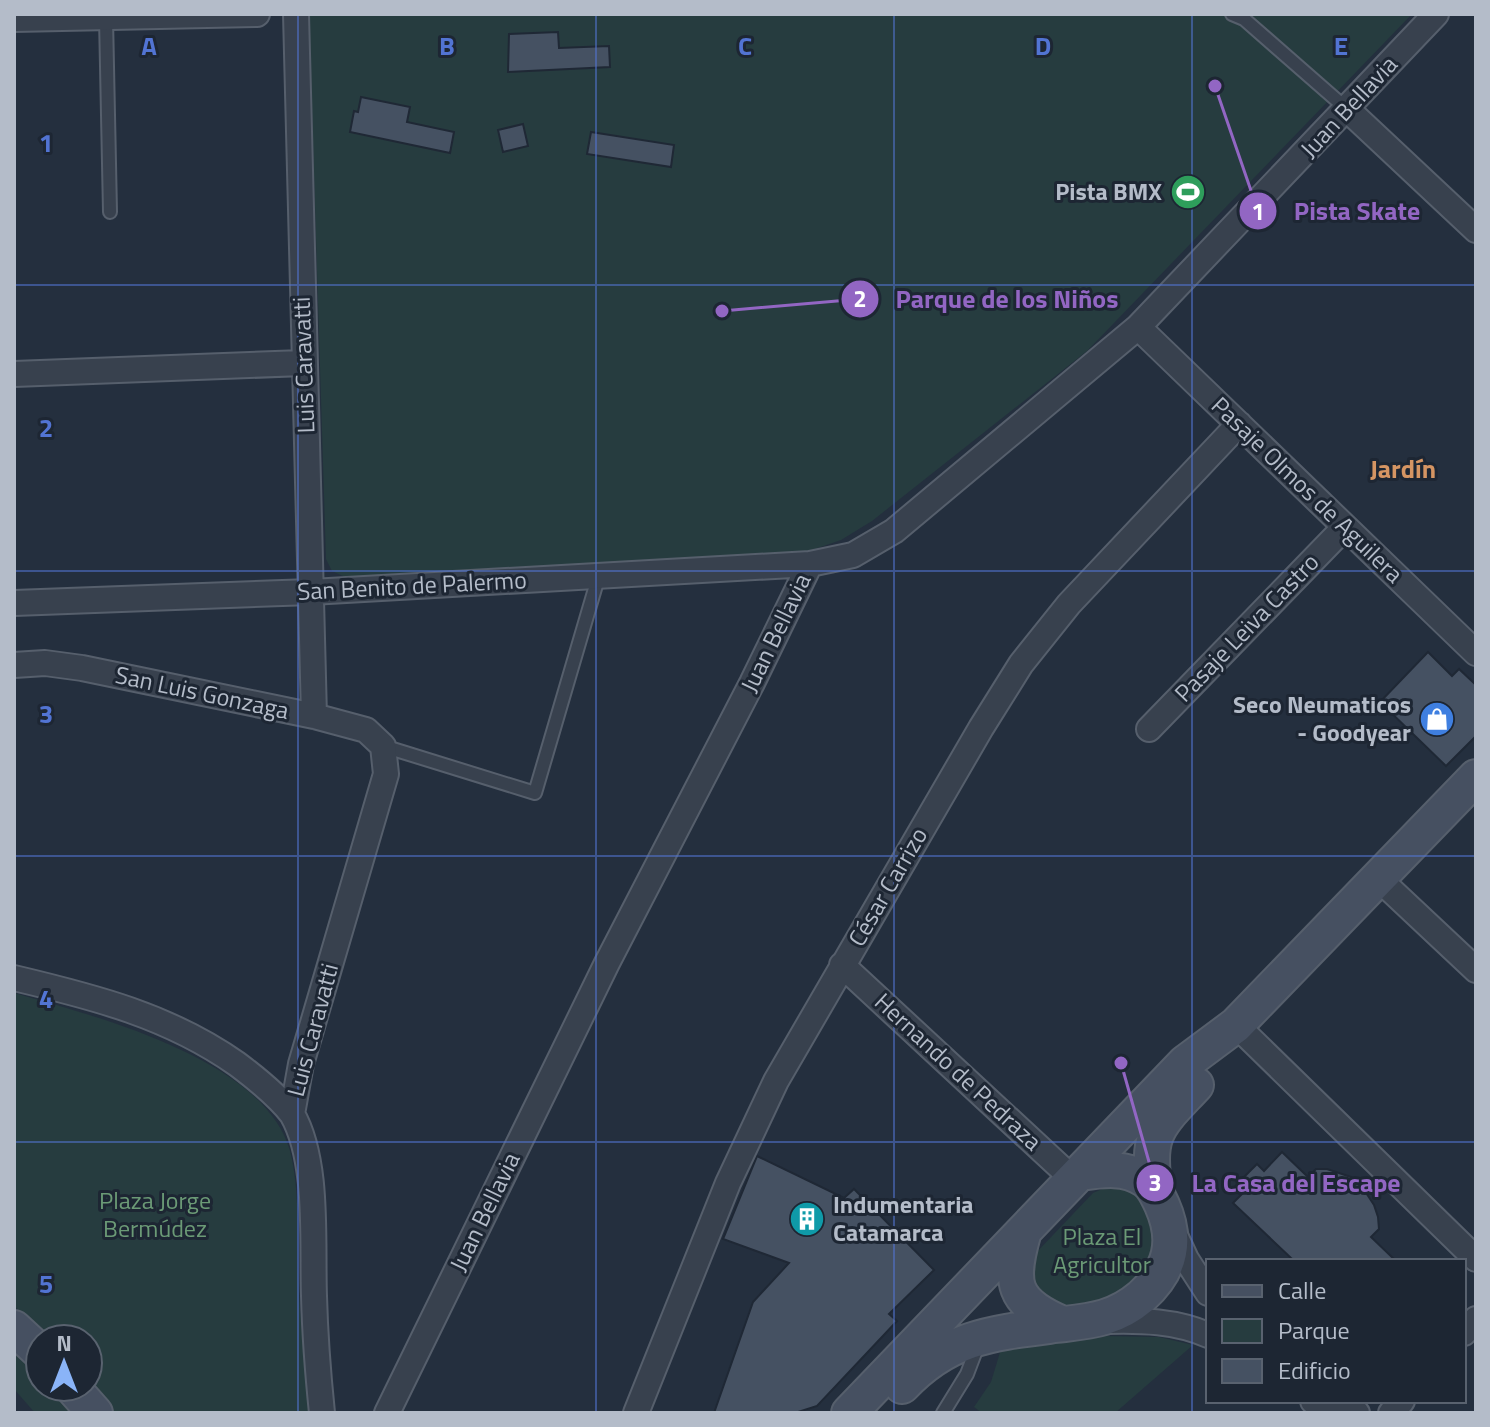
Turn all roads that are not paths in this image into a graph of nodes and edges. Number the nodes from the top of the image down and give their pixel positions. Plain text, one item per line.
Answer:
1 (257, 14) edge
2 (296, 14) edge
3 (1232, 14) edge
4 (1436, 14) edge
5 (106, 18) junction
6 (14, 19) edge
7 (1348, 110) junction
8 (110, 212) dead end
9 (1476, 230) edge
10 (1138, 327) junction
11 (303, 363) junction
12 (14, 374) edge
13 (1239, 424) junction
14 (1345, 527) junction
15 (810, 564) junction
16 (599, 575) junction
17 (311, 592) junction
18 (14, 603) edge
19 (1476, 653) edge
20 (14, 665) edge
21 (314, 716) junction
22 (1149, 729) dead end
23 (383, 746) junction
24 (1476, 777) edge
25 (1378, 878) junction
26 (842, 965) junction
27 (1476, 970) edge
28 (14, 978) edge
29 (1236, 1025) junction
30 (292, 1114) junction
31 (1077, 1176) junction
32 (1155, 1190) junction
33 (1170, 1225) junction
34 (1024, 1231) junction
35 (1476, 1259) edge
36 (1206, 1290) edge
37 (1100, 1321) junction
38 (1063, 1324) junction
39 (1206, 1334) edge
40 (982, 1337) junction
41 (322, 1413) edge
42 (387, 1413) edge
43 (636, 1413) edge
44 (849, 1413) edge
45 (877, 1413) edge
46 (943, 1413) edge

1 - 5 street
2 - 11 street, Luis Caravatti
3 - 7 lane
4 - 7 street, Juan Bellavia
5 - 6 street
5 - 8 lane
7 - 9 street
7 - 10 street, Juan Bellavia
10 - 13 street, Pasaje Olmos de Aguilera
10 - 15 street, Juan Bellavia
11 - 12 street
11 - 17 street, Luis Caravatti
13 - 14 street, Pasaje Olmos de Aguilera
13 - 26 street, César Carrizo
14 - 19 street, Pasaje Olmos de Aguilera
14 - 22 street, Pasaje Leiva Castro
15 - 16 street, San Benito de Palermo
15 - 42 street, Juan Bellavia
16 - 17 street, San Benito de Palermo
16 - 23 lane
17 - 18 street, San Benito de Palermo
17 - 21 street, Luis Caravatti
20 - 21 street, San Luis Gonzaga
21 - 23 street, San Luis Gonzaga
23 - 30 street, Luis Caravatti
24 - 25 main road
25 - 27 street
25 - 29 main road
26 - 31 street, Hernando de Pedraza
26 - 43 street, César Carrizo
28 - 30 street
29 - 31 main road
29 - 32 main road
29 - 35 street
30 - 41 street, Luis Caravatti
31 - 32 main road
31 - 34 main road
32 - 33 main road
33 - 36 street
33 - 37 main road
34 - 38 main road
34 - 44 main road
37 - 38 main road
37 - 39 street
38 - 40 main road
40 - 45 main road
40 - 46 lane

